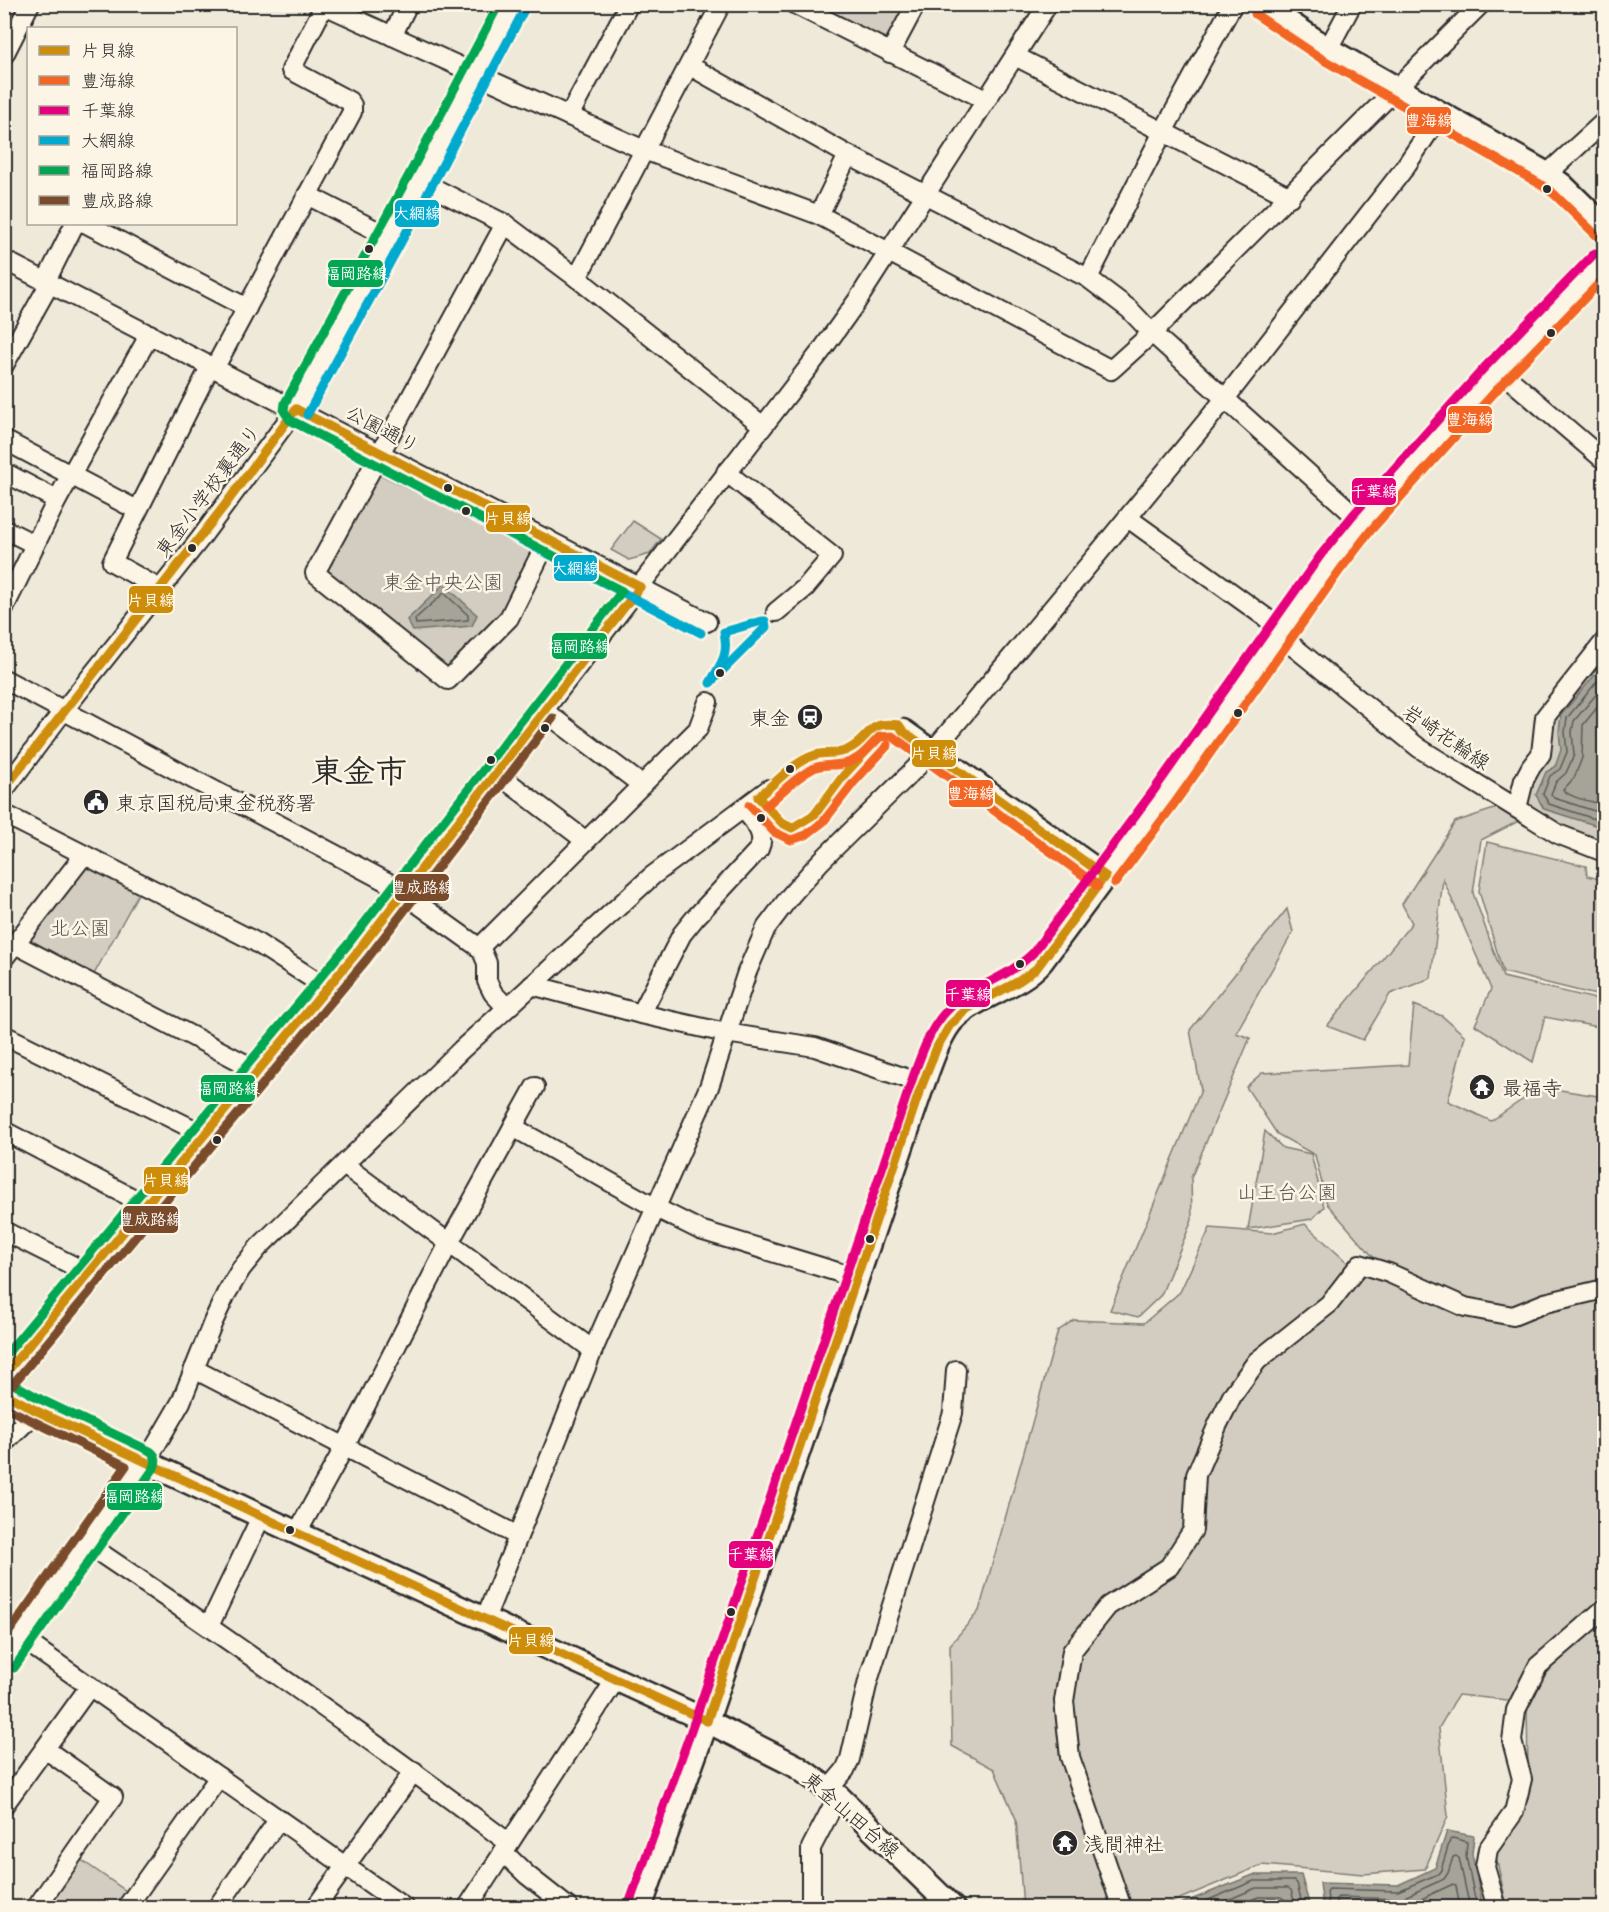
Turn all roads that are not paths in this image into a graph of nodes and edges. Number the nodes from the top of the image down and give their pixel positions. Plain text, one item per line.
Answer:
1 (30, 4) edge
2 (408, 4) edge
3 (513, 4) edge
4 (628, 4) edge
5 (721, 4) edge
6 (795, 4) edge
7 (916, 4) edge
8 (1048, 4) edge
9 (1233, 4) edge
10 (1262, 4) edge
11 (1352, 4) edge
12 (324, 5) edge
13 (1481, 5) edge
14 (814, 9) edge
15 (392, 36) junction
16 (1328, 49) junction
17 (890, 54) junction
18 (4, 55) edge
19 (1015, 56) junction
20 (690, 66) junction
21 (475, 75) junction
22 (1399, 89) junction
23 (986, 100) junction
24 (1442, 112) junction
25 (569, 116) junction
26 (1605, 122) edge
27 (1163, 132) junction
28 (644, 150) junction
29 (848, 155) junction
30 (1547, 174) junction
31 (420, 181) junction
32 (925, 194) junction
33 (308, 195) junction
34 (1290, 197) junction
35 (819, 215) junction
36 (505, 224) junction
37 (74, 225) edge
38 (89, 225) edge
39 (1605, 226) edge
40 (389, 237) junction
41 (887, 252) junction
42 (4, 260) edge
43 (1605, 261) edge
44 (577, 278) junction
45 (1089, 278) junction
46 (48, 282) junction
47 (247, 308) junction
48 (1152, 333) junction
49 (150, 334) junction
50 (4, 365) edge
51 (213, 366) junction
52 (1499, 370) junction
53 (1224, 400) junction
54 (296, 409) junction
55 (763, 426) junction
56 (4, 440) edge
57 (380, 452) junction
58 (1605, 460) edge
59 (4, 472) edge
60 (726, 472) junction
61 (71, 475) junction
62 (57, 500) junction
63 (137, 510) junction
64 (1128, 518) junction
65 (1362, 522) junction
66 (4, 529) edge
67 (548, 539) junction
68 (34, 544) junction
69 (640, 587) junction
70 (160, 589) junction
71 (4, 608) edge
72 (776, 612) dead end
73 (707, 622) dead end
74 (1281, 633) junction
75 (1605, 642) edge
76 (4, 679) edge
77 (708, 702) dead end
78 (64, 710) junction
79 (544, 711) junction
80 (903, 731) dead end
81 (933, 751) junction
82 (495, 772) junction
83 (642, 785) junction
84 (769, 789) dead end
85 (4, 790) edge
86 (744, 808) junction
87 (1517, 808) junction
88 (10, 817) dead end
89 (586, 842) junction
90 (1605, 852) edge
91 (84, 855) junction
92 (1105, 876) junction
93 (402, 893) junction
94 (479, 948) junction
95 (10, 951) edge
96 (532, 986) junction
97 (327, 988) junction
98 (507, 1008) junction
99 (641, 1014) junction
100 (726, 1033) junction
101 (4, 1035) edge
102 (259, 1071) junction
103 (923, 1084) junction
104 (535, 1087) dead end
105 (513, 1128) junction
106 (4, 1131) edge
107 (205, 1135) junction
108 (344, 1165) junction
109 (146, 1205) junction
110 (656, 1208) junction
111 (4, 1231) edge
112 (449, 1243) junction
113 (90, 1274) junction
114 (857, 1278) junction
115 (1605, 1289) edge
116 (593, 1350) junction
117 (194, 1369) junction
118 (956, 1370) dead end
119 (4, 1376) edge
120 (4, 1393) edge
121 (37, 1411) junction
122 (4, 1443) edge
123 (345, 1446) junction
124 (144, 1461) junction
125 (261, 1517) junction
126 (297, 1533) junction
127 (518, 1536) junction
128 (87, 1544) junction
129 (1605, 1609) edge
130 (485, 1619) junction
131 (4, 1626) edge
132 (209, 1626) junction
133 (21, 1638) junction
134 (4, 1661) edge
135 (616, 1679) junction
136 (90, 1686) junction
137 (707, 1721) junction
138 (45, 1749) junction
139 (414, 1771) junction
140 (219, 1777) junction
141 (834, 1793) junction
142 (4, 1805) edge
143 (279, 1819) junction
144 (506, 1848) junction
145 (345, 1865) junction
146 (218, 1907) edge
147 (36, 1908) edge
148 (126, 1908) edge
149 (315, 1908) edge
150 (405, 1908) edge
151 (467, 1908) edge
152 (569, 1908) edge
153 (640, 1908) edge
154 (812, 1908) edge
155 (953, 1908) edge
156 (1122, 1908) edge
157 (1497, 1908) edge

1 - 18 street
2 - 15 street
3 - 21 street, 東金小学校裏通り
4 - 25 street
5 - 20 street
6 - 14 street
7 - 17 street
8 - 19 street
9 - 27 street
10 - 16 main road
11 - 16 street
12 - 15 street
12 - 33 street
13 - 22 street
14 - 17 street
15 - 21 street
16 - 22 main road
17 - 23 street
19 - 23 street
19 - 27 street
20 - 28 street
20 - 29 street
21 - 25 street
21 - 31 street, 東金小学校裏通り
22 - 24 main road
22 - 34 street
23 - 32 street
24 - 30 main road
24 - 53 street
25 - 28 street
26 - 30 street
27 - 34 street
27 - 45 street
28 - 35 street
28 - 44 street
29 - 32 street
29 - 35 street
30 - 39 main road
31 - 36 street
31 - 40 street, 東金小学校裏通り
32 - 41 street
32 - 45 street
33 - 40 street
33 - 47 street
34 - 48 street
35 - 41 street
36 - 44 street
36 - 57 street
37 - 46 street
38 - 47 street
40 - 54 street, 東金小学校裏通り
41 - 48 street
41 - 55 street
42 - 46 street, 公園通り
43 - 52 main road
44 - 55 street
45 - 48 street
46 - 49 street, 公園通り
46 - 50 street
47 - 51 street
48 - 53 street
49 - 51 street, 公園通り
49 - 61 street
51 - 54 street, 公園通り
51 - 63 street
52 - 58 street
52 - 65 main road
53 - 64 street
53 - 65 street
54 - 57 street, 公園通り
54 - 70 street, 東金小学校裏通り
55 - 60 street
56 - 61 street
57 - 67 street, 公園通り
57 - 67 street
59 - 62 street
60 - 69 street
60 - 72 street
61 - 62 street
61 - 63 street
62 - 68 street
63 - 70 street
64 - 74 street, 岩崎花輪線
64 - 81 street
65 - 74 main road
66 - 68 street
67 - 69 street, 公園通り
68 - 71 street
69 - 73 street, 公園通り
69 - 79 street
70 - 78 street, 東金小学校裏通り
74 - 87 street, 岩崎花輪線
74 - 92 main road
75 - 87 street
76 - 78 street
77 - 83 street
78 - 85 street, 東金小学校裏通り
78 - 93 street
79 - 82 street
79 - 83 street
80 - 81 main road
81 - 92 main road
81 - 100 street
82 - 89 street
82 - 93 street
83 - 89 street
84 - 86 street
86 - 96 street
86 - 99 street
87 - 90 street, 岩崎花輪線
88 - 91 street
89 - 94 street
91 - 95 street
91 - 97 street
92 - 103 main road
93 - 94 street
93 - 97 street
94 - 98 street
95 - 102 street
96 - 98 street
96 - 99 street
97 - 102 street
98 - 108 street
99 - 100 street
100 - 103 street
100 - 110 street
101 - 107 street
102 - 107 street
103 - 114 main road
104 - 105 street
105 - 110 street
105 - 112 street
106 - 109 street
107 - 109 street
108 - 112 street
108 - 117 street
109 - 113 street
110 - 114 street
110 - 116 street
111 - 113 street
112 - 116 street
112 - 123 street
113 - 119 street
114 - 137 main road
115 - 156 street
116 - 127 street
117 - 123 street
117 - 124 street
118 - 141 street
120 - 121 main road, 東金山田台線
121 - 122 street
121 - 124 main road, 東金山田台線
123 - 126 street
123 - 127 street
124 - 125 main road, 東金山田台線
124 - 128 street
125 - 126 main road, 東金山田台線
125 - 132 street
126 - 130 main road, 東金山田台線
127 - 130 street
128 - 132 street
128 - 133 street
129 - 157 street
130 - 135 main road, 東金山田台線
131 - 133 street
132 - 139 street
133 - 134 street
133 - 136 street
135 - 137 main road, 東金山田台線
135 - 144 street
136 - 138 street
136 - 140 street
137 - 141 main road, 東金山田台線
137 - 153 main road
138 - 142 street
138 - 147 street
139 - 144 street
139 - 145 street
140 - 143 street
140 - 148 street
141 - 154 street
141 - 155 main road, 東金山田台線
143 - 145 street
143 - 146 street
144 - 151 street
144 - 152 street
145 - 149 street
145 - 150 street

